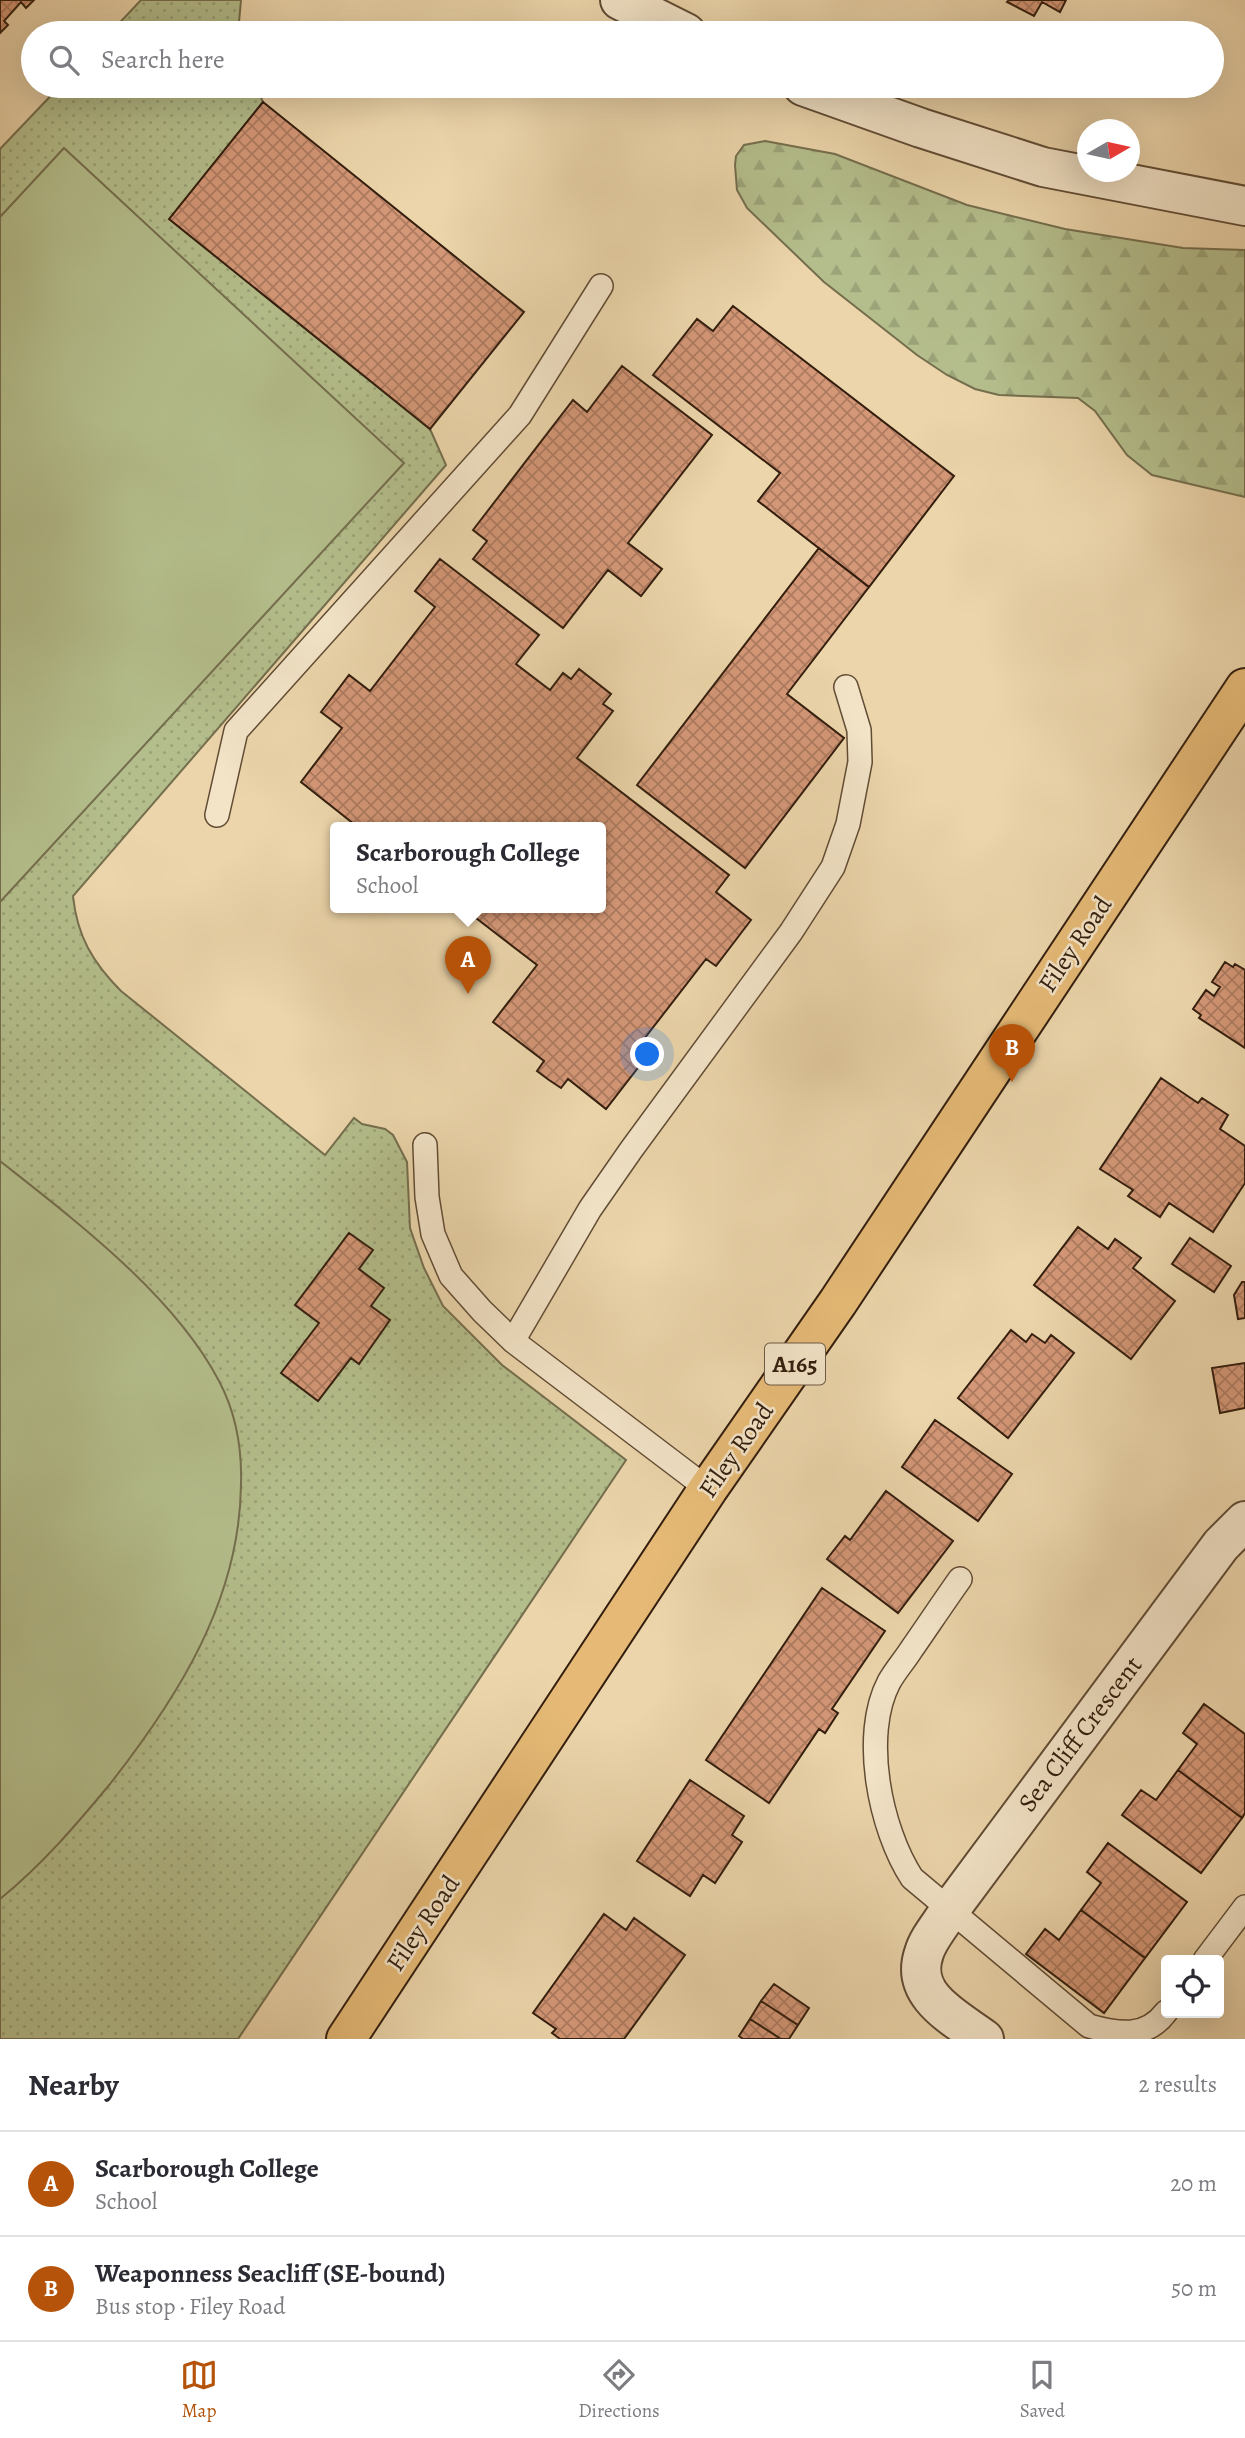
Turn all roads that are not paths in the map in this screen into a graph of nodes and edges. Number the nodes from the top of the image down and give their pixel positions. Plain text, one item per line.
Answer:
1 (620, 0) edge
2 (662, 21) edge
3 (836, 98) edge
4 (1245, 206) edge
5 (601, 286) dead end
6 (846, 687) dead end
7 (1245, 688) edge
8 (217, 815) dead end
9 (425, 1145) dead end
10 (513, 1341) junction
11 (708, 1489) junction
12 (1245, 1521) edge
13 (960, 1579) dead end
14 (1245, 1907) edge
15 (949, 1911) junction
16 (1209, 1955) edge
17 (1161, 2018) edge
18 (346, 2039) edge
19 (984, 2039) edge

1 - 2 street
3 - 4 street
5 - 8 lane
6 - 10 lane
7 - 11 highway, Filey Road / A165
9 - 10 lane
10 - 11 lane
11 - 18 highway, Filey Road / A165
12 - 15 street, Sea Cliff Crescent
13 - 15 lane
14 - 16 lane
15 - 17 lane
15 - 19 street, Sea Cliff Crescent

